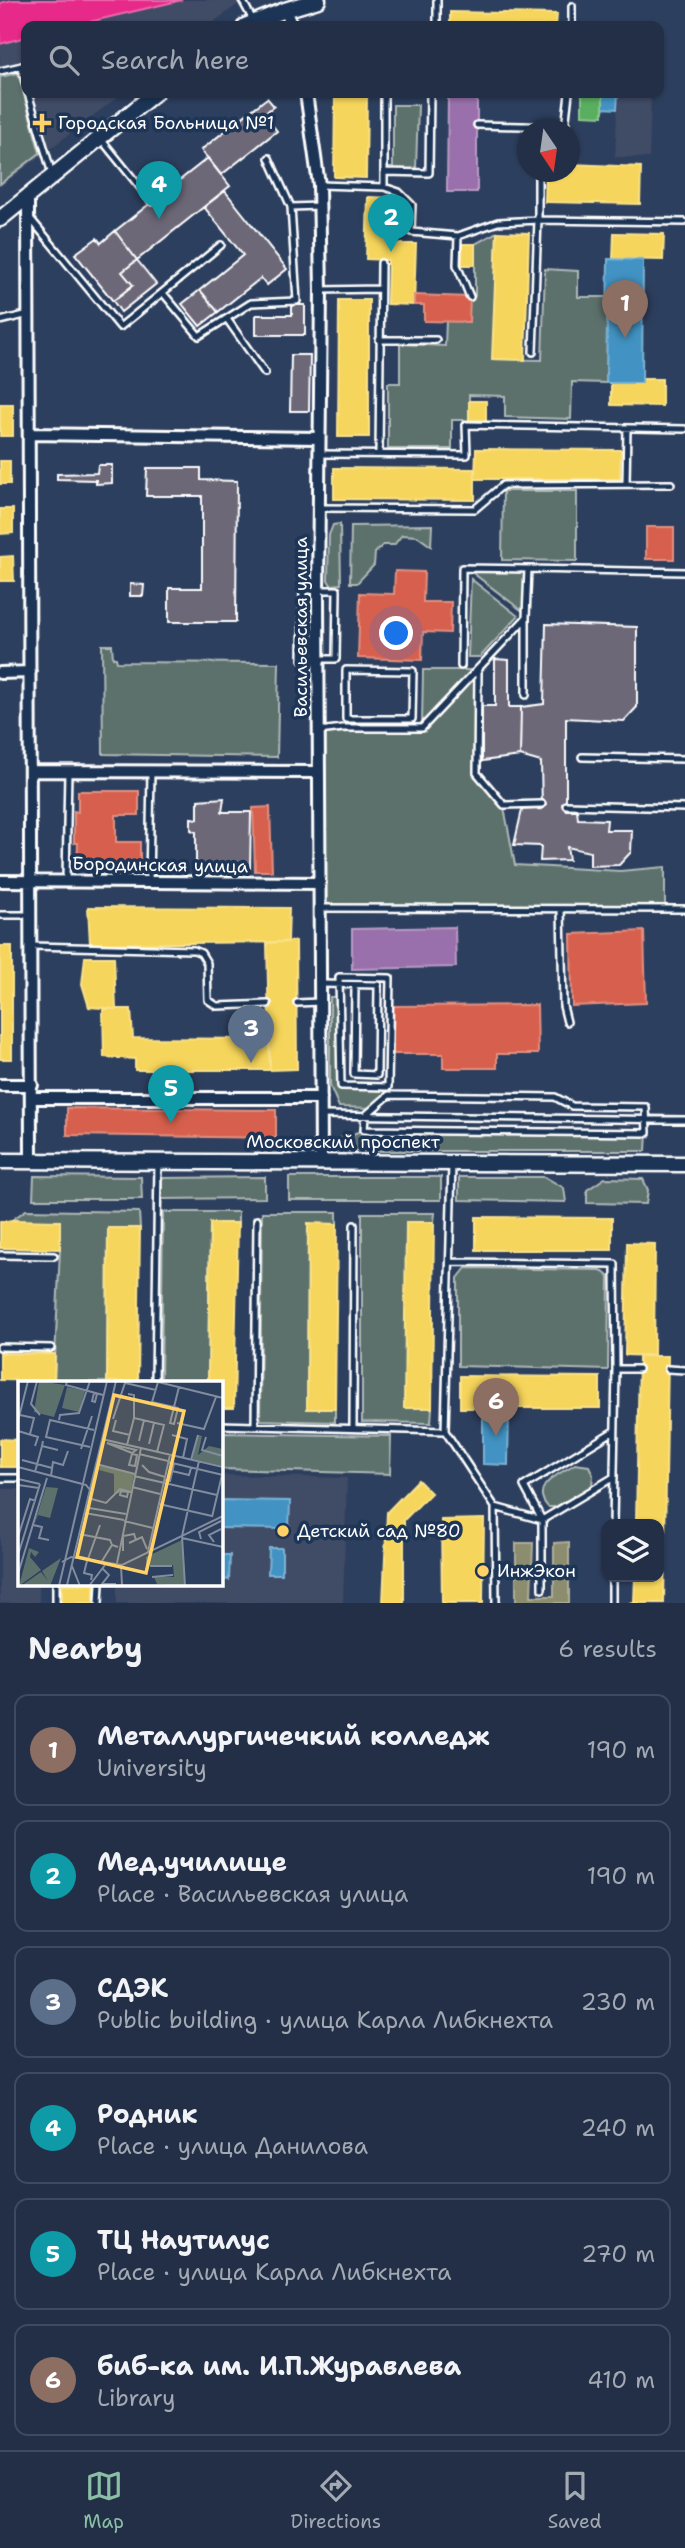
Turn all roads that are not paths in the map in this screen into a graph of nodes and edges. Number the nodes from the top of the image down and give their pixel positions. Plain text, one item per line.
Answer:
1 (242, 0) edge
2 (318, 0) edge
3 (436, 0) edge
4 (572, 6) dead end
5 (285, 10) junction
6 (248, 21) edge
7 (257, 21) edge
8 (290, 21) edge
9 (437, 21) edge
10 (572, 21) edge
11 (21, 66) edge
12 (0, 71) edge
13 (29, 98) edge
14 (149, 98) edge
15 (307, 98) edge
16 (384, 98) edge
17 (430, 98) edge
18 (568, 98) edge
19 (566, 119) edge
20 (477, 125) dead end
21 (517, 126) edge
22 (100, 137) junction
23 (269, 158) dead end
24 (384, 172) junction
25 (52, 175) junction
26 (538, 182) edge
27 (319, 185) junction
28 (384, 187) junction
29 (28, 196) junction
30 (152, 202) dead end
31 (319, 206) junction
32 (291, 207) junction
33 (28, 215) junction
34 (0, 219) edge
35 (538, 220) junction
36 (685, 222) edge
37 (458, 236) junction
38 (221, 245) dead end
39 (381, 262) dead end
40 (379, 289) junction
41 (321, 290) junction
42 (163, 293) junction
43 (470, 297) dead end
44 (29, 314) junction
45 (227, 319) junction
46 (0, 321) edge
47 (379, 340) junction
48 (436, 340) dead end
49 (533, 352) dead end
50 (265, 373) dead end
51 (627, 428) junction
52 (685, 429) edge
53 (29, 434) junction
54 (319, 438) junction
55 (319, 454) junction
56 (379, 454) junction
57 (626, 484) junction
58 (671, 484) dead end
59 (319, 508) junction
60 (528, 569) junction
61 (685, 572) edge
62 (318, 590) junction
63 (526, 618) junction
64 (318, 659) junction
65 (461, 666) dead end
66 (30, 672) junction
67 (478, 672) junction
68 (0, 673) edge
69 (526, 695) dead end
70 (363, 720) junction
71 (363, 730) junction
72 (319, 731) junction
73 (582, 757) dead end
74 (685, 759) edge
75 (31, 771) junction
76 (68, 771) junction
77 (151, 772) junction
78 (319, 772) junction
79 (542, 804) dead end
80 (566, 805) dead end
81 (685, 808) edge
82 (0, 881) edge
83 (31, 881) junction
84 (65, 881) junction
85 (149, 883) junction
86 (320, 883) junction
87 (320, 908) junction
88 (561, 909) junction
89 (685, 909) edge
90 (0, 915) edge
91 (31, 915) junction
92 (31, 946) junction
93 (320, 984) junction
94 (339, 985) junction
95 (355, 985) junction
96 (320, 1002) junction
97 (297, 1003) dead end
98 (268, 1004) dead end
99 (567, 1022) dead end
100 (0, 1085) edge
101 (32, 1085) junction
102 (32, 1098) junction
103 (321, 1098) junction
104 (321, 1115) junction
105 (365, 1116) junction
106 (647, 1119) junction
107 (685, 1119) edge
108 (0, 1161) edge
109 (31, 1161) junction
110 (158, 1161) junction
111 (321, 1162) junction
112 (452, 1162) junction
113 (685, 1164) edge
114 (257, 1220) dead end
115 (354, 1225) dead end
116 (0, 1255) edge
117 (54, 1256) dead end
118 (450, 1262) junction
119 (0, 1347) edge
120 (51, 1348) dead end
121 (616, 1369) junction
122 (638, 1369) dead end
123 (668, 1370) dead end
124 (685, 1370) edge
125 (155, 1381) edge
126 (222, 1425) edge
127 (255, 1426) junction
128 (353, 1428) junction
129 (445, 1431) junction
130 (614, 1431) junction
131 (614, 1477) junction
132 (0, 1478) edge
133 (18, 1478) edge
134 (495, 1507) junction
135 (613, 1519) edge
136 (542, 1520) junction
137 (612, 1582) edge
138 (542, 1588) dead end
139 (496, 1603) edge
140 (612, 1603) edge

1 - 6 lane
2 - 5 street
3 - 9 lane
4 - 10 lane
5 - 7 street
5 - 8 street
11 - 12 lane
13 - 25 lane
14 - 22 street
15 - 27 street, Васильевская улица
16 - 24 lane
17 - 24 lane
18 - 19 lane
20 - 21 lane
22 - 25 street
22 - 30 lane
23 - 32 lane
24 - 28 lane
25 - 29 street
26 - 35 lane
27 - 28 lane
27 - 31 street, Васильевская улица
28 - 37 lane
29 - 33 street
29 - 34 street
31 - 32 lane
31 - 41 street, Васильевская улица
32 - 45 lane
33 - 42 lane
33 - 44 street
35 - 36 lane
35 - 37 lane
35 - 49 lane
37 - 43 lane
38 - 42 lane
39 - 40 lane
40 - 41 lane
40 - 47 lane
41 - 54 street, Васильевская улица
42 - 45 lane
44 - 46 lane
44 - 53 street
45 - 50 lane
47 - 48 lane
47 - 56 lane
51 - 52 lane
51 - 56 lane
51 - 57 lane
53 - 54 street
53 - 66 street
54 - 55 street, Васильевская улица
55 - 56 lane
55 - 59 street, Васильевская улица
57 - 58 lane
57 - 59 lane
59 - 62 street, Васильевская улица
60 - 61 lane
60 - 63 lane
60 - 65 lane
62 - 64 street, Васильевская улица
62 - 64 lane
62 - 64 lane
63 - 67 lane
63 - 69 lane
64 - 72 street, Васильевская улица
66 - 68 street
66 - 75 street
67 - 71 lane
67 - 79 lane
70 - 70 lane
70 - 71 lane
71 - 72 lane
72 - 78 street, Васильевская улица
73 - 74 lane
75 - 76 street
75 - 83 street
76 - 77 street
76 - 84 lane
77 - 78 street
77 - 85 lane
78 - 86 street, Васильевская улица
80 - 81 lane
82 - 83 street, Бородинская улица
83 - 84 street, Бородинская улица
83 - 91 street
84 - 85 street, Бородинская улица
85 - 86 street, Бородинская улица
86 - 87 street, Васильевская улица
87 - 88 lane
87 - 93 street, Васильевская улица
88 - 89 lane
88 - 99 lane
90 - 91 lane
91 - 92 street
92 - 98 lane
92 - 101 street
93 - 94 lane
93 - 96 street, Васильевская улица
94 - 94 lane
94 - 95 lane
95 - 95 lane
96 - 97 lane
96 - 103 street, Васильевская улица
100 - 101 street
101 - 102 street
102 - 103 street
102 - 109 street
103 - 104 street, Васильевская улица
104 - 105 lane
104 - 111 street, Васильевская улица
105 - 106 lane
105 - 106 lane
105 - 106 lane
106 - 107 lane
108 - 109 street, Московский проспект
109 - 110 street, Московский проспект
110 - 111 street, Московский проспект
110 - 125 lane
111 - 112 street, Московский проспект
112 - 113 street, Московский проспект
112 - 118 lane
114 - 127 lane
115 - 128 lane
116 - 117 lane
118 - 121 lane
118 - 129 lane
119 - 120 lane
121 - 122 lane
121 - 130 lane
123 - 124 lane
126 - 127 lane
127 - 128 lane
128 - 129 lane
129 - 134 lane
130 - 131 lane
130 - 136 lane
131 - 135 lane
131 - 136 lane
132 - 133 lane
134 - 136 lane
134 - 139 lane
136 - 138 lane
137 - 140 lane

